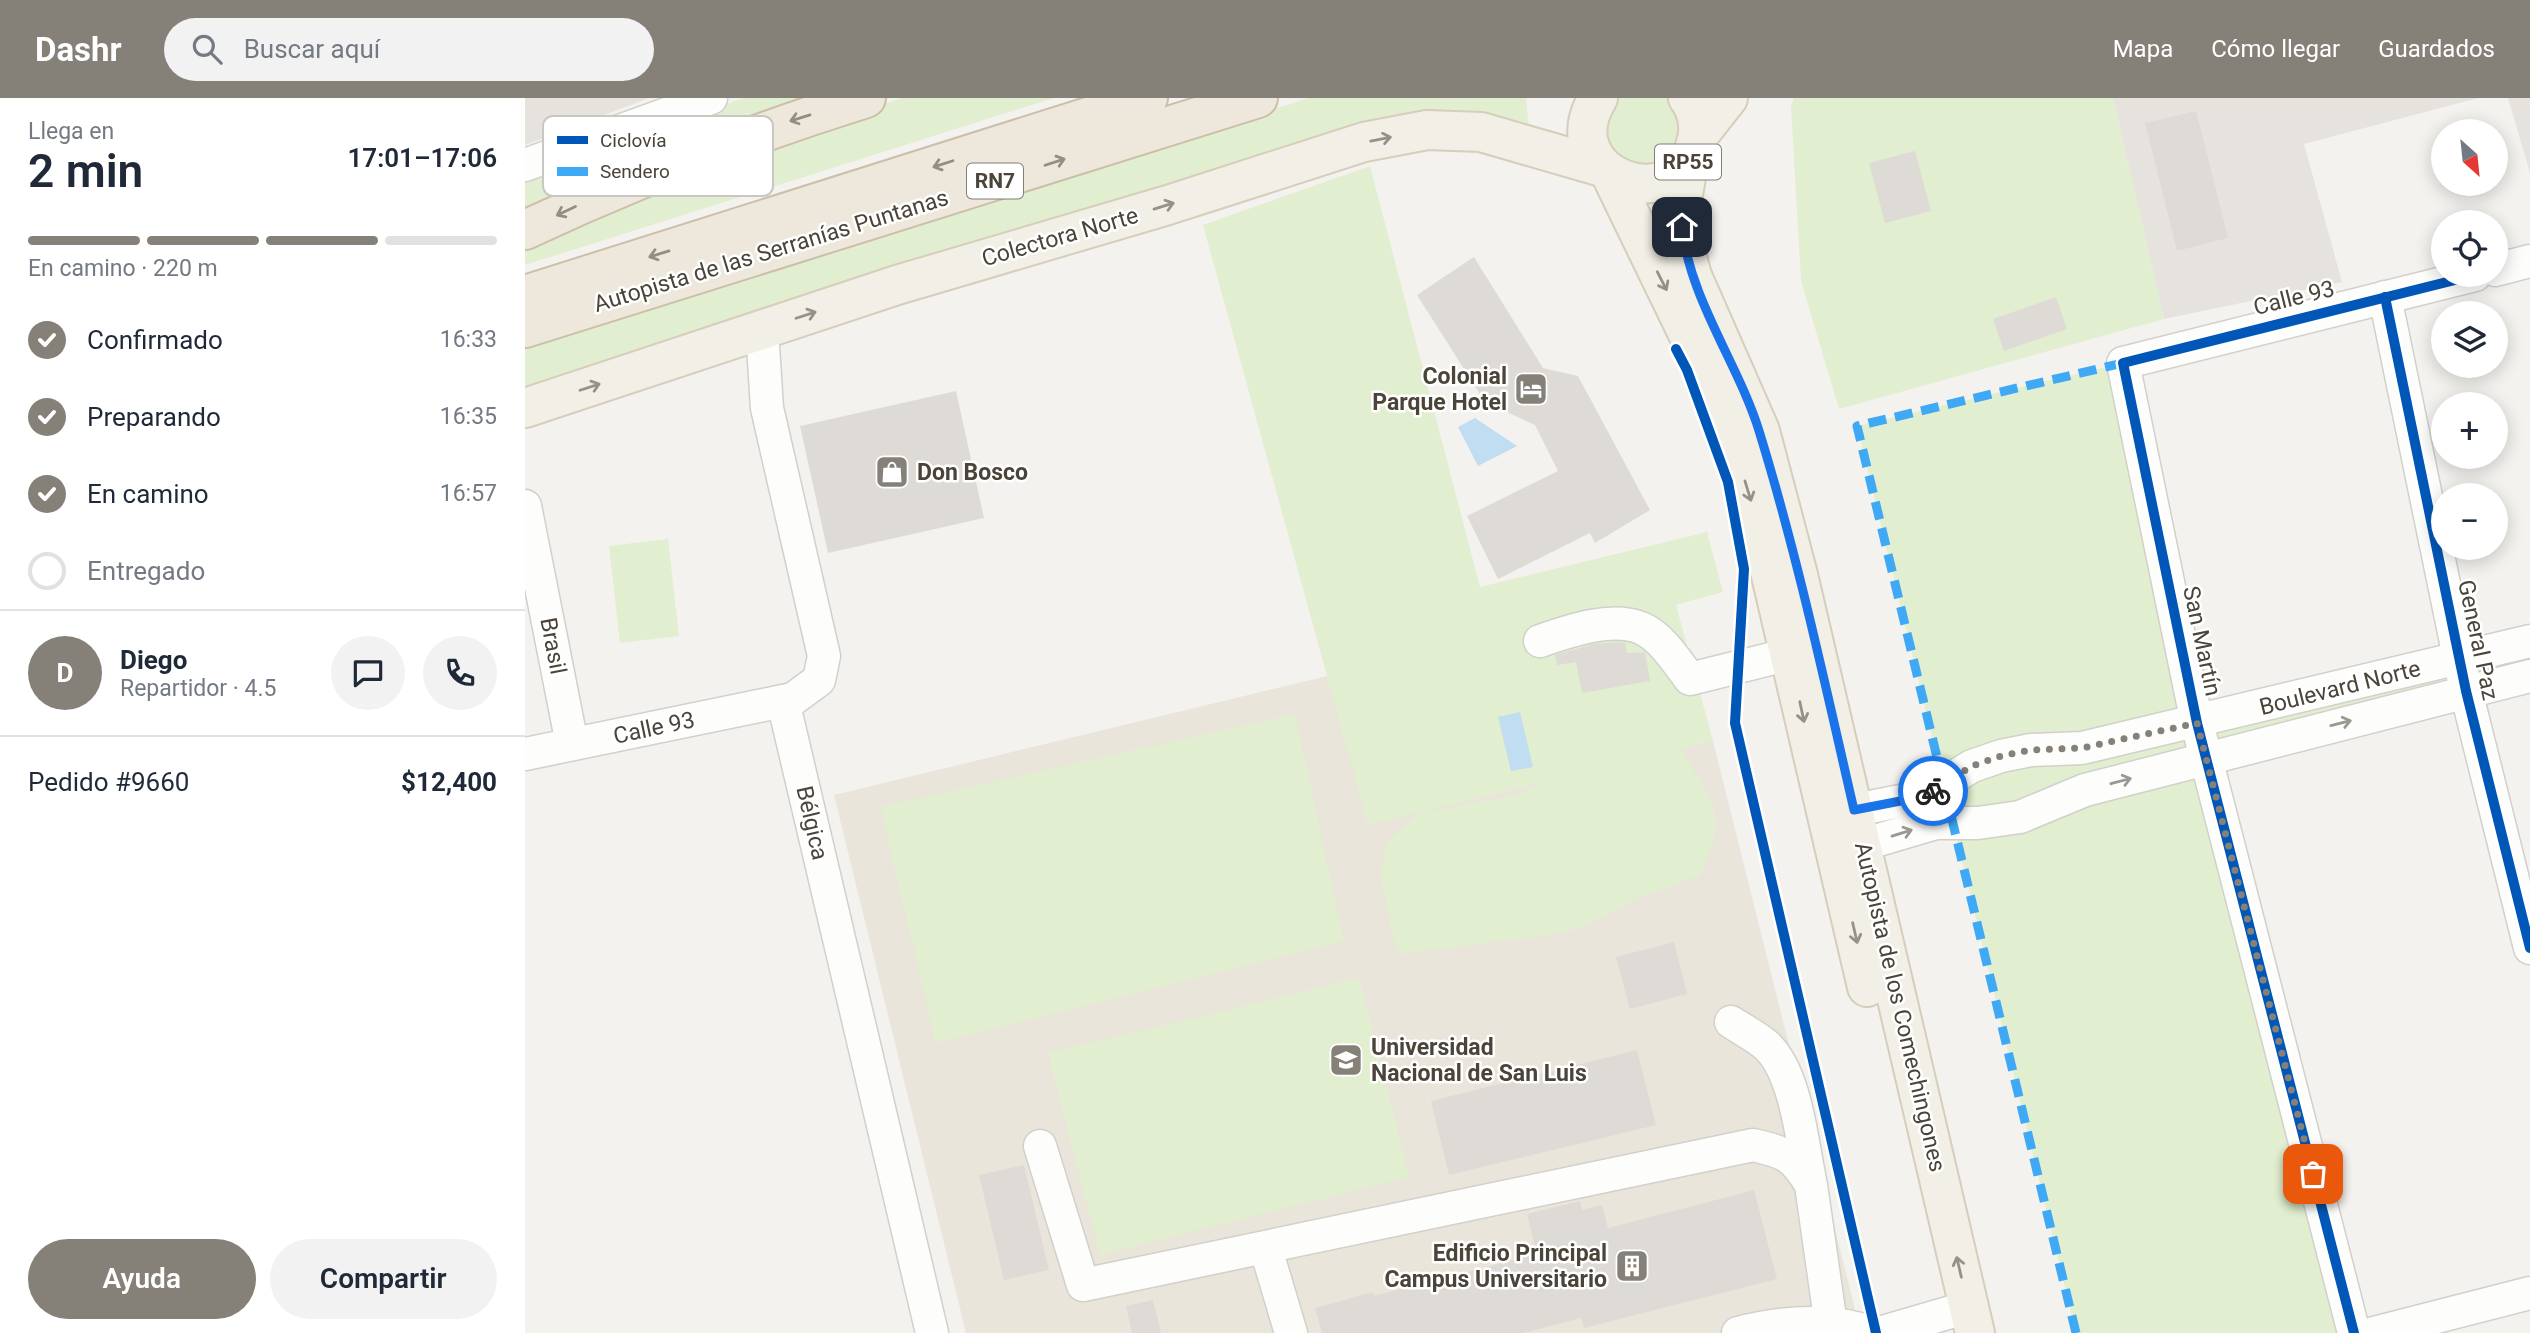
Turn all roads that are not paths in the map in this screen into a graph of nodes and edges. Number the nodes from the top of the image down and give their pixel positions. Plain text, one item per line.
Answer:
1 (711, 98) edge
2 (866, 98) edge
3 (1148, 98) edge
4 (1258, 98) edge
5 (1581, 98) edge
6 (1598, 98) edge
7 (1688, 98) edge
8 (1728, 98) edge
9 (661, 116) edge
10 (773, 127) edge
11 (1694, 148) junction
12 (543, 159) edge
13 (1600, 160) junction
14 (525, 165) edge
15 (599, 196) edge
16 (525, 230) edge
17 (2530, 261) edge
18 (2508, 267) edge
19 (2431, 286) edge
20 (525, 295) edge
21 (2385, 297) junction
22 (525, 328) edge
23 (762, 330) junction
24 (2123, 363) joint
25 (525, 408) edge
26 (525, 506) edge
27 (1540, 640) dead end
28 (2530, 640) edge
29 (1790, 654) junction
30 (2461, 659) junction
31 (2530, 676) edge
32 (2466, 691) junction
33 (783, 701) junction
34 (2197, 723) junction
35 (572, 744) junction
36 (525, 754) edge
37 (2207, 757) junction
38 (1845, 831) junction
39 (2530, 948) edge
40 (1731, 1022) dead end
41 (1040, 1146) dead end
42 (1811, 1185) junction
43 (1265, 1249) junction
44 (2530, 1293) edge
45 (1959, 1322) edge
46 (1857, 1330) edge
47 (932, 1333) edge
48 (1291, 1333) edge
49 (1738, 1333) edge
50 (2354, 1333) edge
51 (2374, 1333) edge

1 - 9 street
2 -> 10 highway
3 -> 20 highway, Autopista de las Serranías Puntanas / RN7
22 -> 4 highway, Autopista de las Serranías Puntanas / RN7
5 - 13 main road, Autopista de los Comechingones
6 - 13 main road
7 - 11 main road, RP55
8 - 11 main road, RP55
11 - 13 main road, RP55
11 - 38 main road, Autopista de los Comechingones / RP55
12 - 14 street
23 -> 13 main road, Colectora Norte
13 -> 29 main road, Autopista de los Comechingones / RP55
15 -> 16 highway
17 - 18 street
19 - 21 street, Calle 93
21 - 24 street, Calle 93
21 - 30 street, General Paz
25 -> 23 main road, Colectora Norte
23 - 33 street
24 - 34 street, San Martín
26 - 35 street, Brasil
27 - 29 street
28 - 30 street, Boulevard Norte
29 -> 38 main road, Autopista de los Comechingones / RP55
30 - 32 street, General Paz
30 - 34 street, Boulevard Norte
31 - 32 street, Boulevard Norte
37 -> 32 street, Boulevard Norte
32 - 39 street, General Paz
33 - 35 street, Calle 93
33 - 47 street, Bélgica
34 - 37 street, San Martín
34 - 38 street, Boulevard Norte
35 - 36 street, Calle 93
38 -> 37 street, Boulevard Norte
37 - 50 street, San Martín
38 - 45 main road, Autopista de los Comechingones / RP55
40 - 42 street
41 - 43 street
42 - 43 street
42 - 46 street
43 - 48 street
44 - 51 street
45 - 46 street
46 - 49 street

